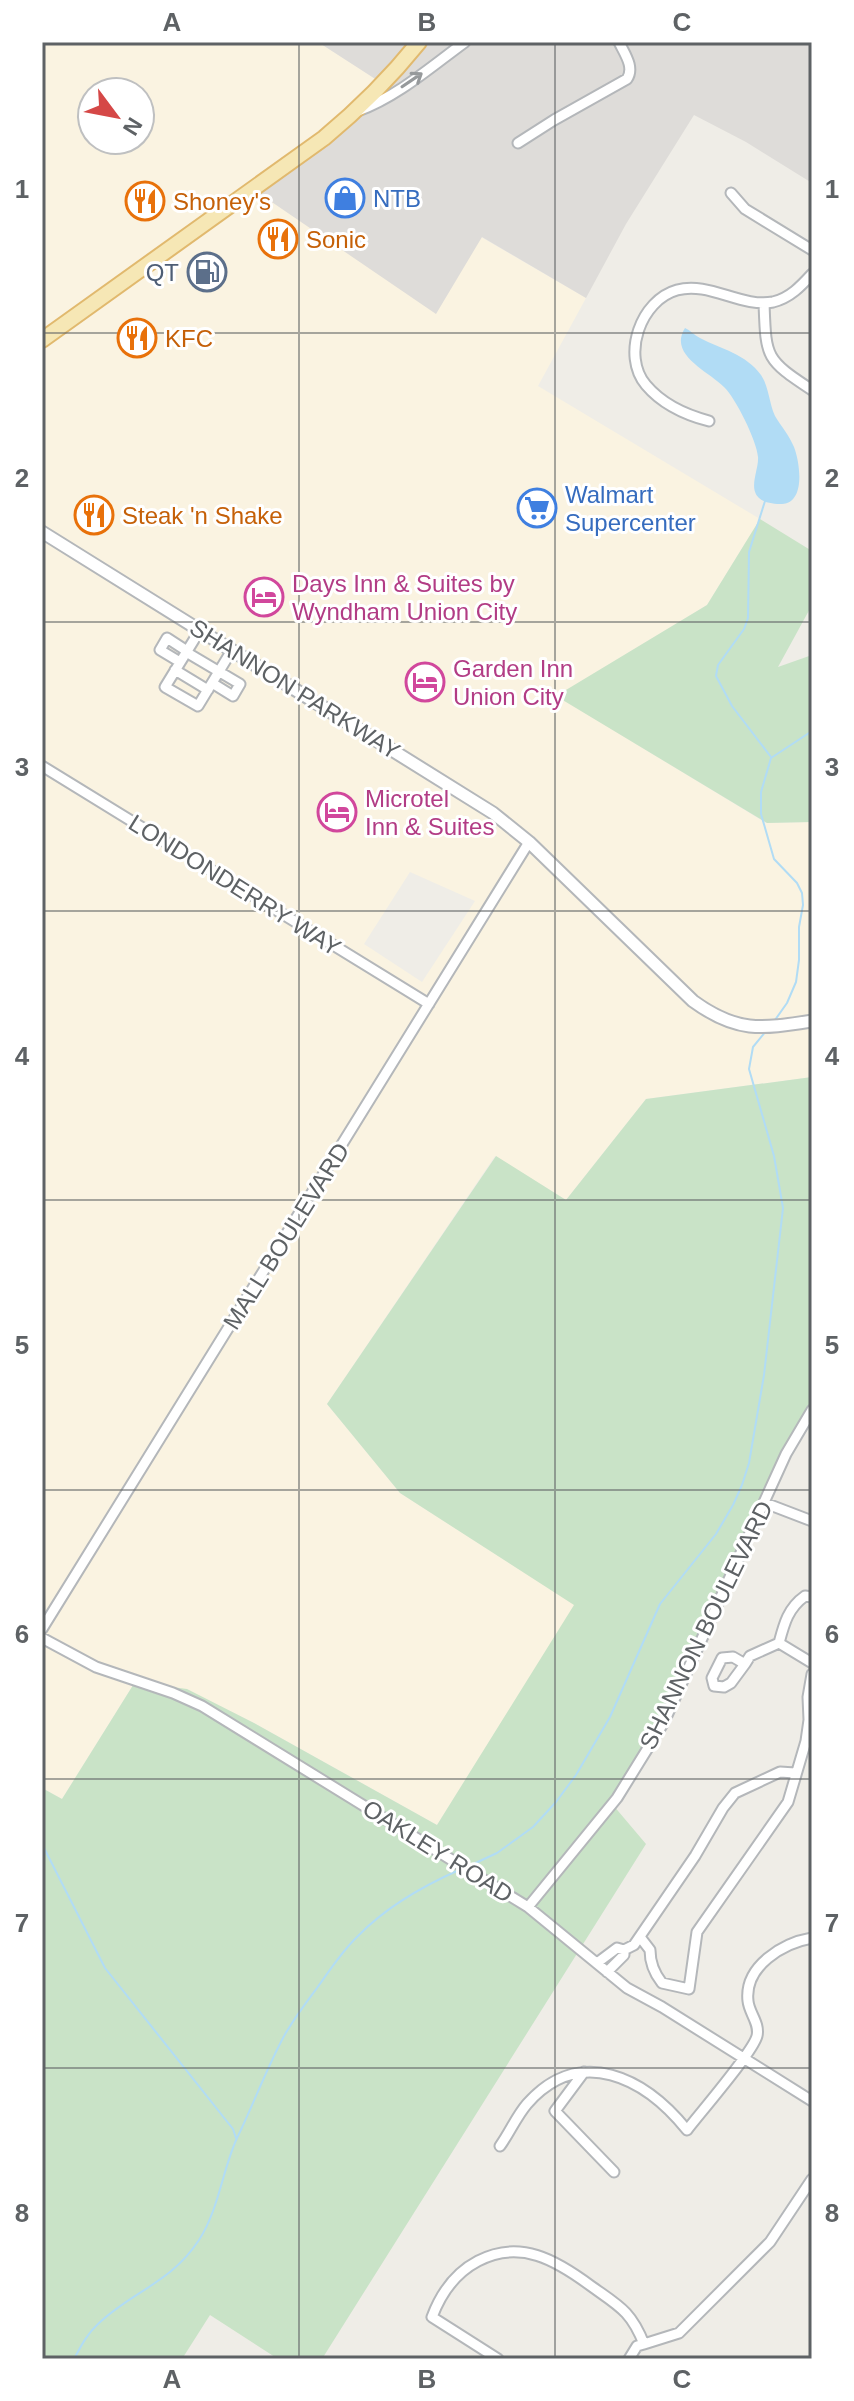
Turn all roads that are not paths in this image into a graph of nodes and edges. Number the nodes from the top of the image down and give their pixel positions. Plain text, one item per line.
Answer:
1 (419, 42) edge
2 (465, 42) edge
3 (619, 42) edge
4 (355, 113) junction
5 (518, 143) dead end
6 (731, 193) dead end
7 (812, 250) edge
8 (812, 274) edge
9 (764, 303) junction
10 (42, 340) edge
11 (812, 390) edge
12 (709, 421) dead end
13 (44, 537) edge
14 (200, 630) junction
15 (232, 650) junction
16 (187, 651) junction
17 (178, 666) junction
18 (219, 672) junction
19 (210, 687) junction
20 (42, 766) edge
21 (529, 842) junction
22 (429, 1004) junction
23 (812, 1021) edge
24 (812, 1410) edge
25 (765, 1503) junction
26 (812, 1521) edge
27 (812, 1597) edge
28 (42, 1629) edge
29 (42, 1638) edge
30 (779, 1643) junction
31 (812, 1663) edge
32 (745, 1664) dead end
33 (812, 1674) edge
34 (795, 1773) junction
35 (528, 1907) junction
36 (812, 1938) edge
37 (633, 1944) junction
38 (597, 1963) junction
39 (607, 1972) junction
40 (743, 2058) junction
41 (584, 2072) junction
42 (812, 2101) edge
43 (500, 2146) dead end
44 (614, 2172) dead end
45 (812, 2179) edge
46 (644, 2344) junction
47 (498, 2359) edge
48 (629, 2359) edge

1 - 4 main road
4 -> 2 street
3 - 5 street
4 - 10 main road
6 - 7 street
8 - 9 street
9 - 11 street
9 - 12 street
13 - 14 street, SHANNON PARKWAY
14 - 15 street, SHANNON PARKWAY
14 - 16 street
15 - 18 street
15 - 21 street, SHANNON PARKWAY
16 - 17 street
16 - 17 street
16 - 18 street
17 - 19 street
17 - 19 street
18 - 19 street
18 - 19 street
20 - 22 street, LONDONDERRY WAY
21 - 22 street, MALL BOULEVARD
21 - 23 street, SHANNON PARKWAY
22 - 28 street, MALL BOULEVARD
24 - 25 street, SHANNON BOULEVARD
25 - 26 street
25 - 35 street, SHANNON BOULEVARD
27 - 30 street
29 - 35 street, OAKLEY ROAD
30 - 31 street
30 - 32 street
33 - 34 street
34 - 37 street
34 - 37 street
35 - 38 street, OAKLEY ROAD
36 - 40 street
37 - 38 street
37 - 39 street
38 - 39 street, OAKLEY ROAD
39 - 40 street, OAKLEY ROAD
40 - 41 street
40 - 42 street, OAKLEY ROAD
41 - 43 street
41 - 44 street
45 - 46 street
46 - 47 street
46 - 48 street

